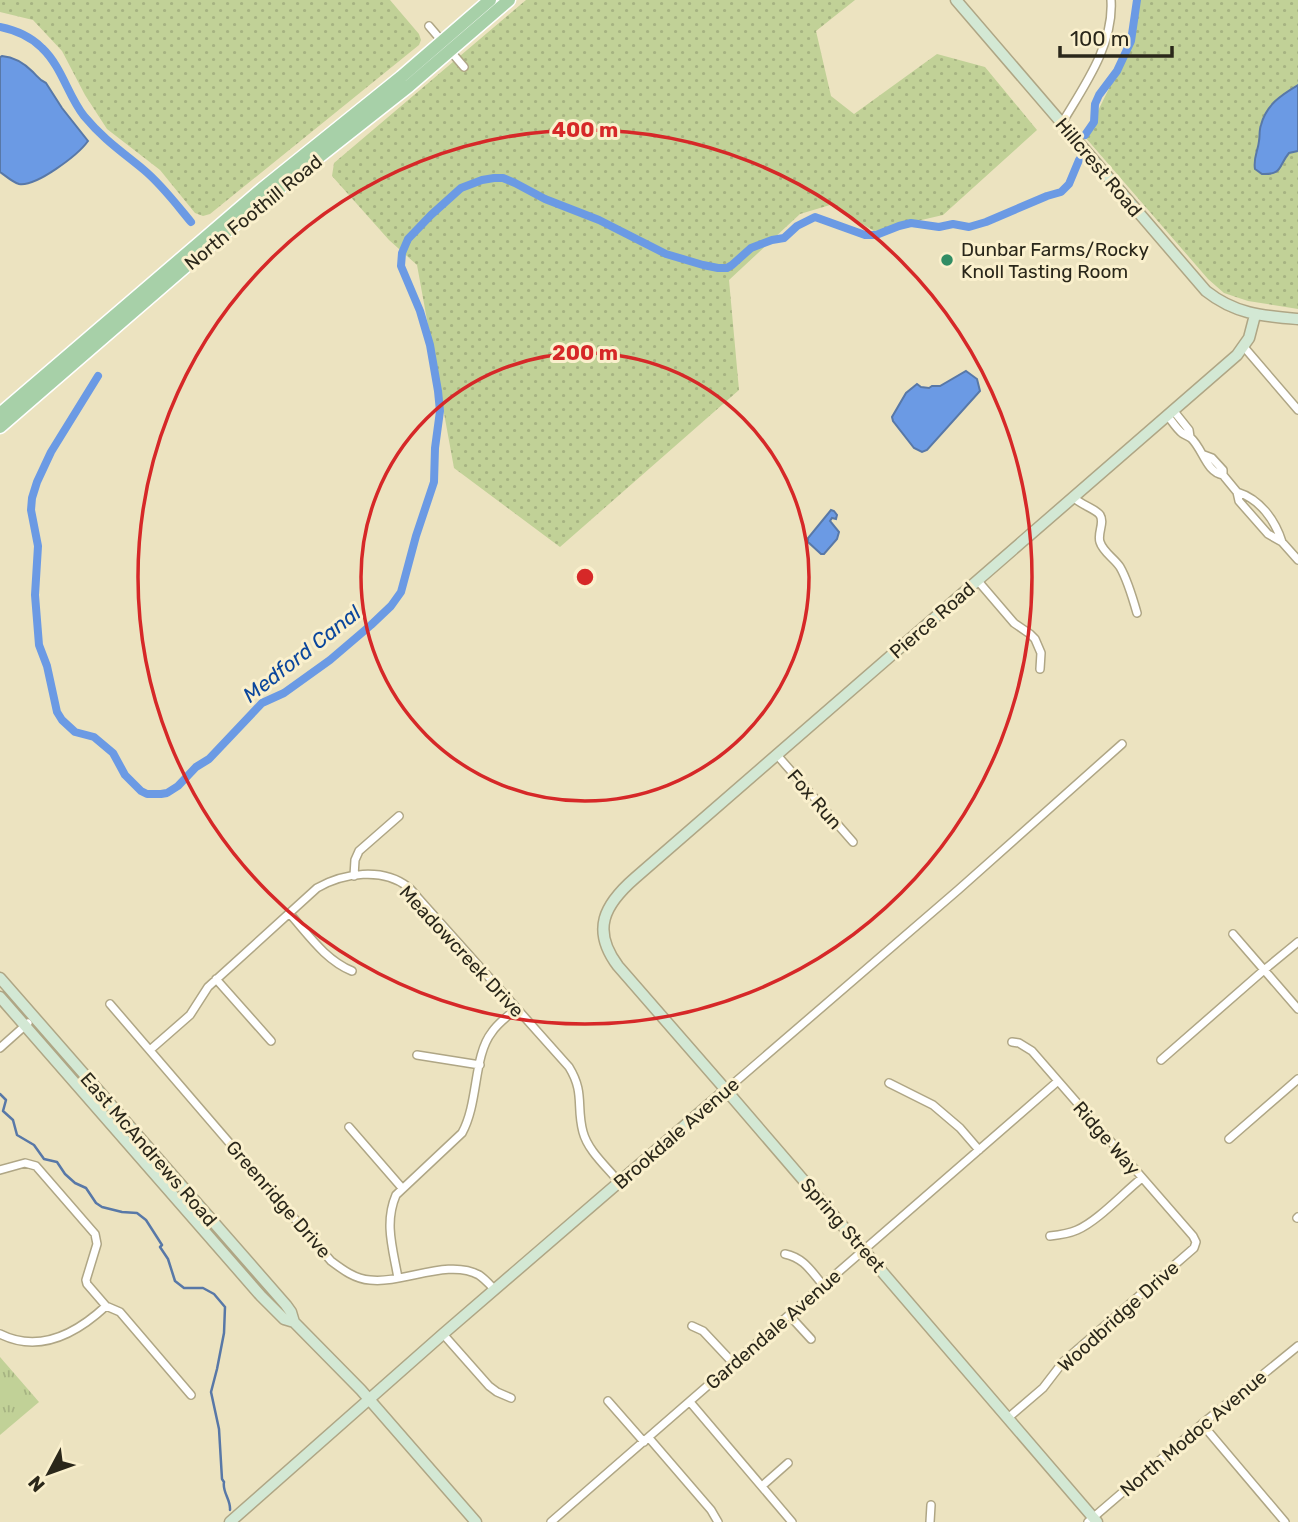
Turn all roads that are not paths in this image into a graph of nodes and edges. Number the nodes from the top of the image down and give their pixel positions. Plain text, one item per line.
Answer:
1 (490, 0) edge
2 (509, 0) edge
3 (956, 0) edge
4 (1111, 0) edge
5 (429, 26) dead end
6 (446, 46) junction
7 (464, 67) dead end
8 (1062, 123) junction
9 (1255, 315) junction
10 (1298, 319) edge
11 (1244, 347) junction
12 (1298, 410) edge
13 (1170, 413) junction
14 (0, 414) edge
15 (0, 427) edge
16 (1237, 492) junction
17 (1073, 497) junction
18 (1282, 542) junction
19 (1298, 560) edge
20 (978, 581) junction
21 (1137, 613) dead end
22 (1040, 669) dead end
23 (1122, 744) dead end
24 (777, 755) junction
25 (399, 816) dead end
26 (853, 842) dead end
27 (354, 876) junction
28 (289, 913) junction
29 (604, 923) joint
30 (1233, 934) dead end
31 (1298, 942) edge
32 (1264, 970) junction
33 (352, 971) dead end
34 (0, 978) edge
35 (216, 979) junction
36 (0, 997) edge
37 (110, 1004) dead end
38 (516, 1009) junction
39 (1298, 1009) edge
40 (35, 1017) junction
41 (25, 1026) junction
42 (271, 1041) dead end
43 (1013, 1042) dead end
44 (0, 1048) edge
45 (150, 1050) junction
46 (417, 1055) dead end
47 (1161, 1060) dead end
48 (480, 1065) junction
49 (1298, 1079) edge
50 (1058, 1081) junction
51 (889, 1083) dead end
52 (726, 1090) junction
53 (349, 1127) dead end
54 (1230, 1139) dead end
55 (979, 1150) junction
56 (0, 1170) edge
57 (1142, 1178) junction
58 (619, 1182) junction
59 (402, 1188) junction
60 (1050, 1236) dead end
61 (1196, 1242) joint
62 (864, 1250) junction
63 (785, 1254) dead end
64 (398, 1278) junction
65 (823, 1285) junction
66 (495, 1290) junction
67 (106, 1306) junction
68 (789, 1315) junction
69 (294, 1322) junction
70 (692, 1326) dead end
71 (0, 1334) edge
72 (443, 1334) junction
73 (811, 1339) dead end
74 (1298, 1346) edge
75 (734, 1364) junction
76 (191, 1395) dead end
77 (511, 1398) dead end
78 (370, 1399) junction
79 (608, 1401) dead end
80 (690, 1402) junction
81 (1008, 1418) junction
82 (1202, 1424) junction
83 (646, 1440) junction
84 (788, 1463) dead end
85 (762, 1486) junction
86 (932, 1505) dead end
87 (1093, 1520) edge
88 (230, 1522) edge
89 (476, 1522) edge
90 (551, 1522) edge
91 (718, 1522) edge
92 (792, 1522) edge
93 (930, 1522) edge
94 (1285, 1522) edge

1 - 6 main road, North Foothill Road
2 - 6 main road, North Foothill Road
3 - 8 street, Hillcrest Road
4 - 8 street
5 - 6 street
6 - 7 street
6 - 14 main road, North Foothill Road
6 - 15 main road, North Foothill Road
8 - 9 street, Hillcrest Road
9 - 10 street, Hillcrest Road
9 - 11 street, Pierce Road
11 - 12 street
11 - 13 street, Pierce Road
13 - 16 street
13 - 17 street, Pierce Road
16 - 18 street
16 - 18 street
17 - 20 street, Pierce Road
17 - 21 street
18 - 19 street
20 - 22 street
20 - 24 street, Pierce Road
23 - 52 street, Brookdale Avenue
24 - 26 street, Fox Run
24 - 29 street, Pierce Road
25 - 27 street
27 - 28 street, Meadowcreek Drive
27 - 38 street, Meadowcreek Drive
28 - 33 street
28 - 35 street, Meadowcreek Drive
29 - 52 street, Spring Street
30 - 32 street
31 - 32 street
32 - 39 street
32 - 47 street
34 - 40 street, East McAndrews Road
35 - 42 street
35 - 45 street, Meadowcreek Drive
36 - 41 street, East McAndrews Road
37 - 45 street, Greenridge Drive
38 - 48 street
38 - 58 street, Meadowcreek Drive
40 - 41 street
40 - 69 street, East McAndrews Road
41 - 44 street
41 - 69 street, East McAndrews Road
43 - 50 street, Ridge Way
45 - 64 street, Greenridge Drive
46 - 48 street
48 - 59 street
49 - 54 street
50 - 55 street, Gardendale Avenue
50 - 57 street, Ridge Way
51 - 55 street
52 - 58 street, Brookdale Avenue
52 - 62 street, Spring Street
53 - 59 street
55 - 62 street, Gardendale Avenue
56 - 67 street
57 - 60 street
57 - 61 street, Ridge Way
58 - 66 street, Brookdale Avenue
59 - 64 street
61 - 81 street, Woodbridge Drive
62 - 65 street, Gardendale Avenue
62 - 81 street, Spring Street
63 - 65 street
64 - 66 street, Greenridge Drive
65 - 68 street, Gardendale Avenue
66 - 72 street, Brookdale Avenue
67 - 71 street
67 - 76 street
68 - 73 street
68 - 75 street, Gardendale Avenue
69 - 78 street, East McAndrews Road
70 - 75 street
72 - 77 street
72 - 78 street, Brookdale Avenue
74 - 82 street, North Modoc Avenue
75 - 80 street, Gardendale Avenue
78 - 88 street, Brookdale Avenue
78 - 89 street, East McAndrews Road
79 - 83 street
80 - 83 street, Gardendale Avenue
80 - 85 street
81 - 87 street, Spring Street
82 - 87 street, North Modoc Avenue
82 - 94 street
83 - 90 street, Gardendale Avenue
83 - 91 street
84 - 85 street
85 - 92 street
86 - 93 street

